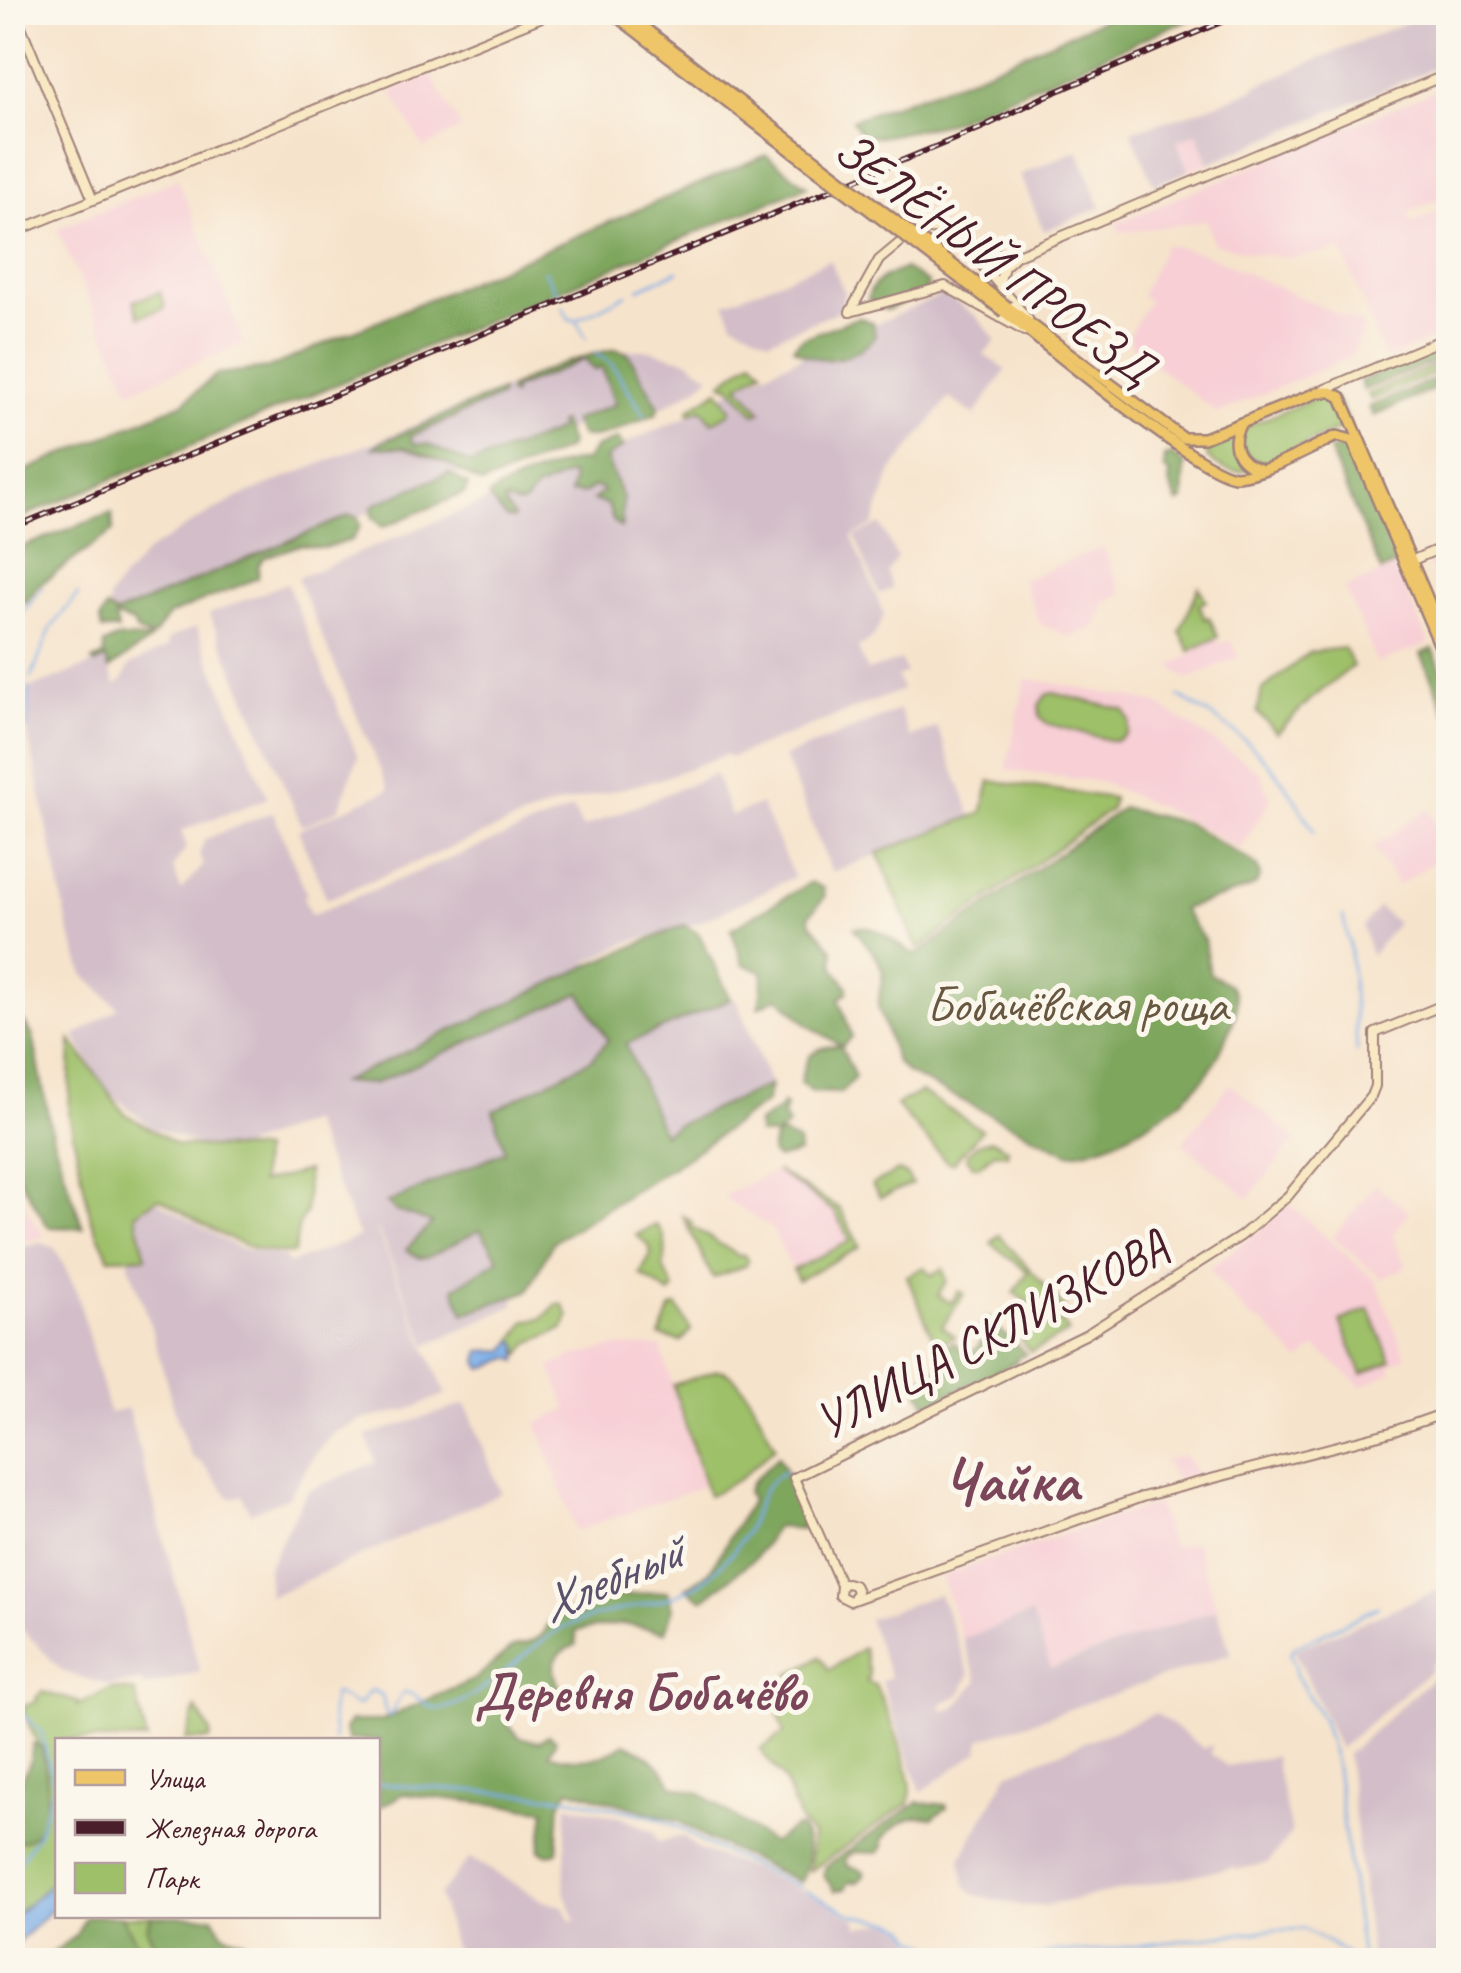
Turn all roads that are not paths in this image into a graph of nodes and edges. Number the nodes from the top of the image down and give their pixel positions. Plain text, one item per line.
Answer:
1 (14, 12) edge
2 (554, 12) edge
3 (611, 12) edge
4 (624, 12) edge
5 (1448, 74) edge
6 (758, 120) junction
7 (93, 200) junction
8 (12, 234) edge
9 (958, 237) junction
10 (1020, 254) junction
11 (999, 284) junction
12 (863, 286) junction
13 (872, 305) junction
14 (1032, 330) junction
15 (1448, 337) edge
16 (1359, 375) junction
17 (1318, 392) junction
18 (1346, 403) junction
19 (1242, 423) junction
20 (1357, 428) junction
21 (1211, 434) junction
22 (1337, 436) junction
23 (1205, 464) junction
24 (1262, 469) junction
25 (1448, 545) edge
26 (1412, 560) junction
27 (1446, 649) edge
28 (1448, 665) edge
29 (1448, 1003) edge
30 (1448, 1410) edge
31 (834, 1568) junction
32 (853, 1584) junction
33 (841, 1586) junction
34 (875, 1590) junction
35 (854, 1598) junction

1 - 7 street
2 - 7 street
3 - 6 main road
4 - 6 main road
5 - 10 street
6 - 14 main road, ЗЕЛЁНЫЙ ПРОЕЗД, bridge
7 - 8 street
9 - 10 street
9 - 11 street
9 - 12 street
10 - 11 street
11 - 14 street
12 - 13 street
12 - 13 street
13 - 14 street
14 - 21 main road, ЗЕЛЁНЫЙ ПРОЕЗД
14 - 23 main road, ЗЕЛЁНЫЙ ПРОЕЗД
15 - 16 street
16 - 17 street
16 - 18 street
17 - 18 main road
17 - 19 main road
18 - 20 main road
19 - 21 main road
19 - 24 main road
20 - 22 street
20 - 26 main road
21 - 23 main road
22 - 24 main road
22 - 27 main road
23 - 24 main road
25 - 26 street
26 - 27 main road
27 - 28 main road
29 - 31 street, УЛИЦА СКЛИЗКОВА
30 - 34 street
31 - 32 street
31 - 33 street
32 - 33 street
32 - 34 street
32 - 35 street
33 - 35 street
34 - 35 street

